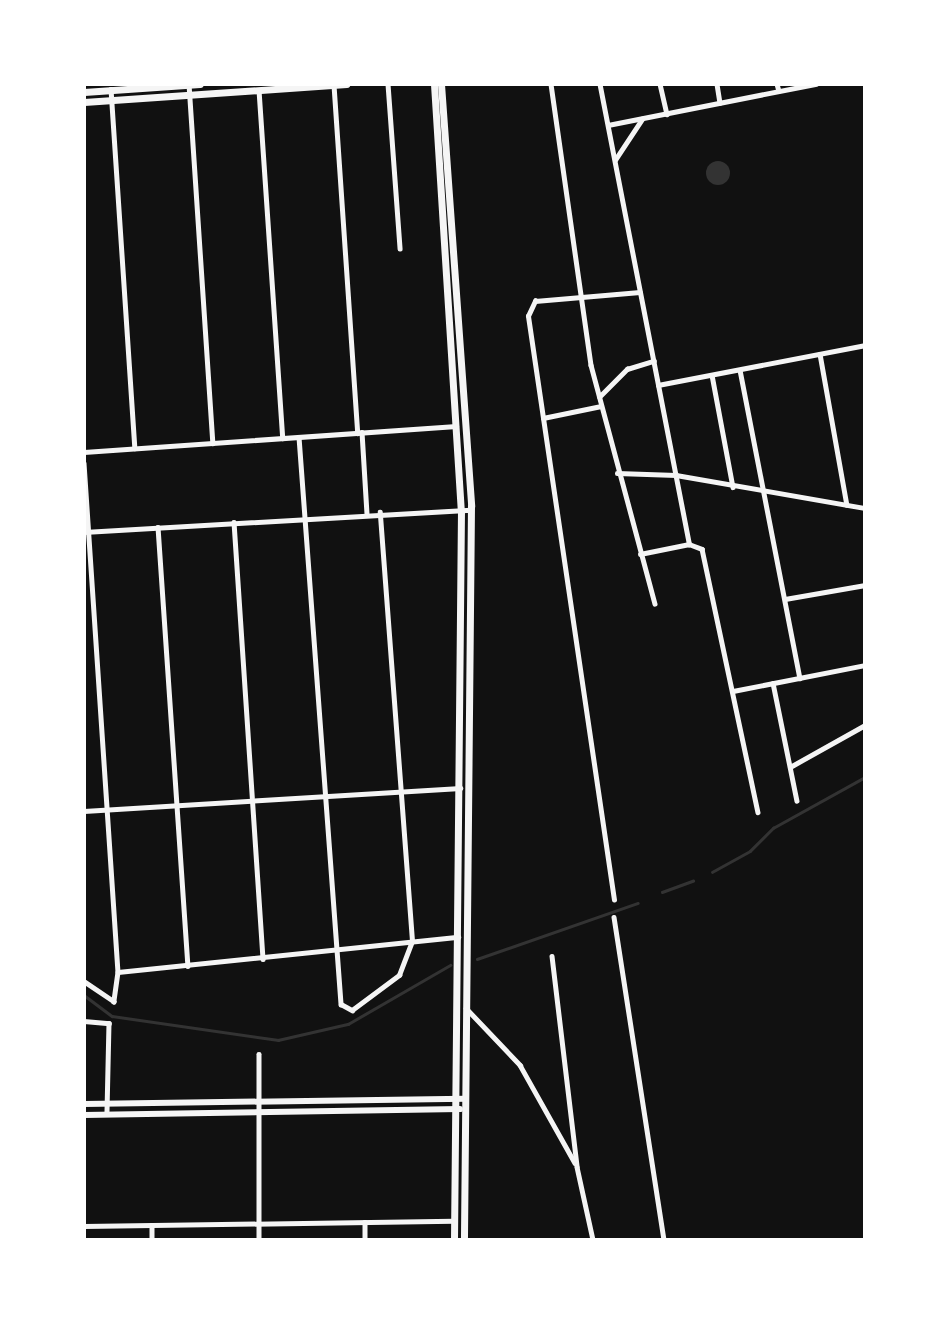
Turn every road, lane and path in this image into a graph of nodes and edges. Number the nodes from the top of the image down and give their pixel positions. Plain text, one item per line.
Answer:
1 (189, 84) edge
2 (200, 84) edge
3 (346, 84) edge
4 (388, 84) edge
5 (434, 84) edge
6 (441, 84) edge
7 (551, 84) edge
8 (600, 84) edge
9 (660, 84) edge
10 (717, 84) edge
11 (777, 84) edge
12 (817, 84) edge
13 (334, 85) edge
14 (111, 89) junction
15 (259, 90) junction
16 (84, 92) edge
17 (779, 92) junction
18 (189, 94) junction
19 (112, 100) junction
20 (84, 102) edge
21 (720, 103) junction
22 (667, 114) junction
23 (642, 119) junction
24 (608, 125) junction
25 (615, 161) junction
26 (400, 249) dead end
27 (640, 292) junction
28 (580, 298) junction
29 (865, 345) edge
30 (820, 354) junction
31 (654, 361) junction
32 (740, 370) junction
33 (712, 375) junction
34 (658, 385) junction
35 (599, 397) junction
36 (601, 406) junction
37 (543, 418) junction
38 (456, 426) junction
39 (360, 432) junction
40 (299, 437) junction
41 (283, 438) junction
42 (213, 443) junction
43 (135, 448) junction
44 (84, 452) edge
45 (84, 463) edge
46 (617, 473) junction
47 (676, 475) junction
48 (733, 487) junction
49 (764, 492) junction
50 (847, 505) junction
51 (865, 508) edge
52 (461, 510) junction
53 (470, 510) junction
54 (380, 512) junction
55 (367, 513) junction
56 (307, 517) junction
57 (234, 522) junction
58 (158, 527) junction
59 (86, 532) edge
60 (689, 544) junction
61 (640, 554) junction
62 (865, 585) edge
63 (785, 599) junction
64 (655, 604) dead end
65 (865, 665) edge
66 (800, 678) junction
67 (773, 683) junction
68 (733, 691) junction
69 (865, 725) edge
70 (790, 767) junction
71 (463, 788) junction
72 (399, 792) junction
73 (325, 796) junction
74 (253, 801) junction
75 (797, 801) dead end
76 (177, 805) junction
77 (107, 809) junction
78 (84, 811) edge
79 (758, 812) dead end
80 (614, 900) dead end
81 (614, 917) dead end
82 (458, 937) junction
83 (412, 941) junction
84 (338, 952) junction
85 (462, 952) junction
86 (552, 956) dead end
87 (264, 959) junction
88 (188, 966) junction
89 (118, 972) junction
90 (462, 972) junction
91 (84, 982) edge
92 (466, 1007) junction
93 (84, 1021) edge
94 (260, 1054) dead end
95 (465, 1099) junction
96 (454, 1100) junction
97 (259, 1101) junction
98 (107, 1103) junction
99 (84, 1104) edge
100 (454, 1109) junction
101 (464, 1110) junction
102 (259, 1112) junction
103 (84, 1115) edge
104 (107, 1115) junction
105 (577, 1167) junction
106 (453, 1221) junction
107 (365, 1222) junction
108 (260, 1223) junction
109 (152, 1225) junction
110 (84, 1226) edge
111 (152, 1240) edge
112 (260, 1240) edge
113 (365, 1240) edge
114 (454, 1240) edge
115 (464, 1240) edge
116 (593, 1240) edge
117 (664, 1240) edge

1 - 2 main road
1 - 14 main road
1 - 18 street
3 - 13 main road
4 - 26 street
5 - 38 main road
6 - 53 main road
7 - 28 street
8 - 24 street
9 - 22 street
10 - 21 street
11 - 17 street
12 - 17 street
13 - 15 main road
13 - 39 street
14 - 16 main road
14 - 19 street
15 - 18 main road
15 - 41 street
17 - 21 street
18 - 19 main road
18 - 42 street
19 - 20 main road
19 - 43 street
21 - 22 street
22 - 23 street
23 - 24 street
23 - 25 street
24 - 25 street
25 - 27 street
27 - 28 street
27 - 31 street
28 - 35 street
28 - 37 street
29 - 30 street
30 - 32 street
30 - 50 street
31 - 34 street
31 - 35 street
32 - 33 street
32 - 49 street
33 - 34 street
33 - 48 street
34 - 47 street
35 - 36 street
36 - 37 street
36 - 46 street
37 - 80 street
38 - 39 street
38 - 52 main road
39 - 40 street
39 - 55 street
40 - 41 street
40 - 56 street
41 - 42 street
42 - 43 street
43 - 44 street
45 - 59 street
46 - 47 street
46 - 61 street
47 - 48 street
47 - 60 street
48 - 49 street
49 - 50 street
49 - 63 street
50 - 51 street
52 - 53 street
52 - 54 street
52 - 71 main road
53 - 71 main road
54 - 55 street
54 - 72 street
55 - 56 street
56 - 57 street
56 - 73 street
57 - 58 street
57 - 74 street
58 - 59 street
58 - 76 street
59 - 77 street
60 - 61 street
60 - 68 street
61 - 64 street
62 - 63 street
63 - 66 street
65 - 66 street
66 - 67 street
67 - 68 street
67 - 70 street
68 - 79 street
69 - 70 street
70 - 75 street
71 - 72 street
71 - 82 main road
71 - 85 main road
72 - 73 street
72 - 83 street
73 - 74 street
73 - 84 street
74 - 76 street
74 - 87 street
76 - 77 street
76 - 88 street
77 - 78 street
77 - 89 street
81 - 117 street
82 - 83 street
82 - 85 main road
83 - 84 street
83 - 84 street
84 - 87 street
85 - 90 main road
86 - 105 street
87 - 88 street
88 - 89 street
89 - 91 street
90 - 92 main road
90 - 96 main road
92 - 95 main road
92 - 105 street
93 - 98 street
94 - 97 street
95 - 96 street
95 - 101 main road
96 - 97 street
96 - 100 main road
97 - 98 street
97 - 102 street
98 - 99 street
98 - 104 street
100 - 101 street
100 - 102 street
100 - 106 main road
101 - 115 main road
102 - 104 street
102 - 108 street
103 - 104 street
105 - 116 street
106 - 107 street
106 - 114 main road
107 - 108 street
107 - 113 street
108 - 109 street
108 - 112 street
109 - 110 street
109 - 111 street

